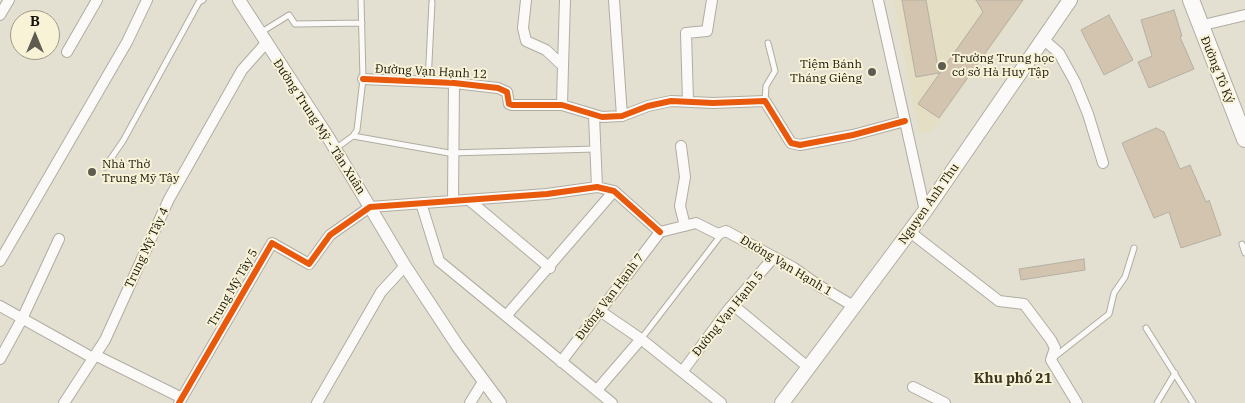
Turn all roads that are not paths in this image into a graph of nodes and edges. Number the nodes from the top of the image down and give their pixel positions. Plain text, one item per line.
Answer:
1 (8, 0) edge
2 (97, 0) edge
3 (147, 0) edge
4 (203, 0) edge
5 (239, 0) edge
6 (362, 0) edge
7 (526, 0) edge
8 (565, 0) edge
9 (614, 0) edge
10 (712, 0) edge
11 (878, 0) edge
12 (1070, 0) edge
13 (1191, 0) edge
14 (432, 2) dead end
15 (0, 15) edge
16 (1245, 15) edge
17 (362, 23) junction
18 (1200, 26) junction
19 (262, 38) junction
20 (1043, 39) junction
21 (768, 42) dead end
22 (67, 52) dead end
23 (563, 66) junction
24 (363, 79) junction
25 (428, 82) junction
26 (454, 83) junction
27 (688, 101) junction
28 (765, 101) junction
29 (562, 105) junction
30 (594, 116) junction
31 (622, 116) junction
32 (905, 121) junction
33 (1244, 133) edge
34 (353, 136) junction
35 (681, 146) dead end
36 (335, 149) junction
37 (596, 149) junction
38 (453, 153) junction
39 (1103, 163) dead end
40 (105, 168) dead end
41 (597, 187) junction
42 (614, 191) junction
43 (469, 200) junction
44 (453, 201) junction
45 (421, 203) junction
46 (370, 207) junction
47 (925, 211) junction
48 (685, 226) junction
49 (660, 232) junction
50 (910, 232) junction
51 (721, 235) junction
52 (60, 239) dead end
53 (1242, 244) dead end
54 (1134, 248) dead end
55 (1245, 253) edge
56 (774, 257) junction
57 (0, 261) edge
58 (405, 266) junction
59 (550, 268) junction
60 (733, 305) junction
61 (0, 306) edge
62 (855, 307) junction
63 (600, 310) junction
64 (506, 316) junction
65 (22, 318) junction
66 (1146, 328) dead end
67 (641, 339) junction
68 (94, 356) junction
69 (0, 359) edge
70 (1051, 360) junction
71 (561, 362) junction
72 (809, 368) junction
73 (682, 372) junction
74 (1175, 373) junction
75 (484, 382) junction
76 (913, 387) dead end
77 (597, 390) junction
78 (181, 401) edge
79 (64, 403) edge
80 (317, 403) edge
81 (470, 403) edge
82 (500, 403) edge
83 (612, 403) edge
84 (720, 403) edge
85 (782, 403) edge
86 (945, 403) edge
87 (1077, 403) edge
88 (1157, 403) edge
89 (1193, 403) edge

1 - 15 street
2 - 22 street
3 - 57 street
4 - 40 lane
5 - 19 street, Đường Trung Mỹ - Tân Xuân
6 - 17 lane
7 - 23 street
8 - 23 street
9 - 31 street
10 - 27 street
11 - 32 street
12 - 20 main road, Nguyen Anh Thu
13 - 18 main road, Đường Tô Ký
14 - 25 lane
16 - 18 street
17 - 19 lane
17 - 24 lane
18 - 33 main road, Đường Tô Ký
19 - 36 street, Đường Trung Mỹ - Tân Xuân
19 - 68 street, Trung Mỹ Tây 4
20 - 39 street
20 - 47 main road, Nguyen Anh Thu
21 - 28 lane
23 - 29 street
24 - 25 street, Đường Vạn Hạnh 12
24 - 34 lane
25 - 26 street, Đường Vạn Hạnh 12
26 - 29 street, Đường Vạn Hạnh 12
26 - 38 street
27 - 28 street, Đường Vạn Hạnh 12
27 - 31 street, Đường Vạn Hạnh 12
28 - 32 street
29 - 30 street, Đường Vạn Hạnh 12
30 - 31 street, Đường Vạn Hạnh 12
30 - 37 street
32 - 47 street
34 - 36 lane
34 - 38 lane
35 - 48 street
36 - 46 street, Đường Trung Mỹ - Tân Xuân
37 - 38 lane
37 - 41 street
38 - 44 street
41 - 42 street
41 - 43 street
42 - 49 street
42 - 59 street
43 - 44 street
43 - 59 street
44 - 45 street
45 - 46 street
45 - 64 street
46 - 58 street, Đường Trung Mỹ - Tân Xuân
46 - 78 street, Trung Mỹ Tây 5
47 - 50 main road, Nguyen Anh Thu
48 - 49 street, Đường Vạn Hạnh 1
48 - 51 street, Đường Vạn Hạnh 1
49 - 63 street, Đường Vạn Hạnh 7
50 - 62 main road, Nguyen Anh Thu
50 - 70 street
51 - 56 street, Đường Vạn Hạnh 1
51 - 67 lane
52 - 65 street
53 - 55 lane
54 - 70 lane
56 - 60 street, Đường Vạn Hạnh 5
56 - 62 street, Đường Vạn Hạnh 1
58 - 75 street, Đường Trung Mỹ - Tân Xuân
58 - 80 street
59 - 64 street
60 - 72 street
60 - 73 street, Đường Vạn Hạnh 5
61 - 65 street
62 - 72 main road, Nguyen Anh Thu
63 - 67 street
63 - 71 street, Đường Vạn Hạnh 7
64 - 71 street
65 - 68 street
65 - 69 street
66 - 74 lane
67 - 73 street
67 - 77 street
68 - 78 street
68 - 79 street, Trung Mỹ Tây 4
70 - 87 street
71 - 77 street
72 - 85 main road, Nguyen Anh Thu
73 - 84 street
74 - 88 lane
74 - 89 lane
75 - 81 street
75 - 82 street, Đường Trung Mỹ - Tân Xuân
76 - 86 street
77 - 83 street

